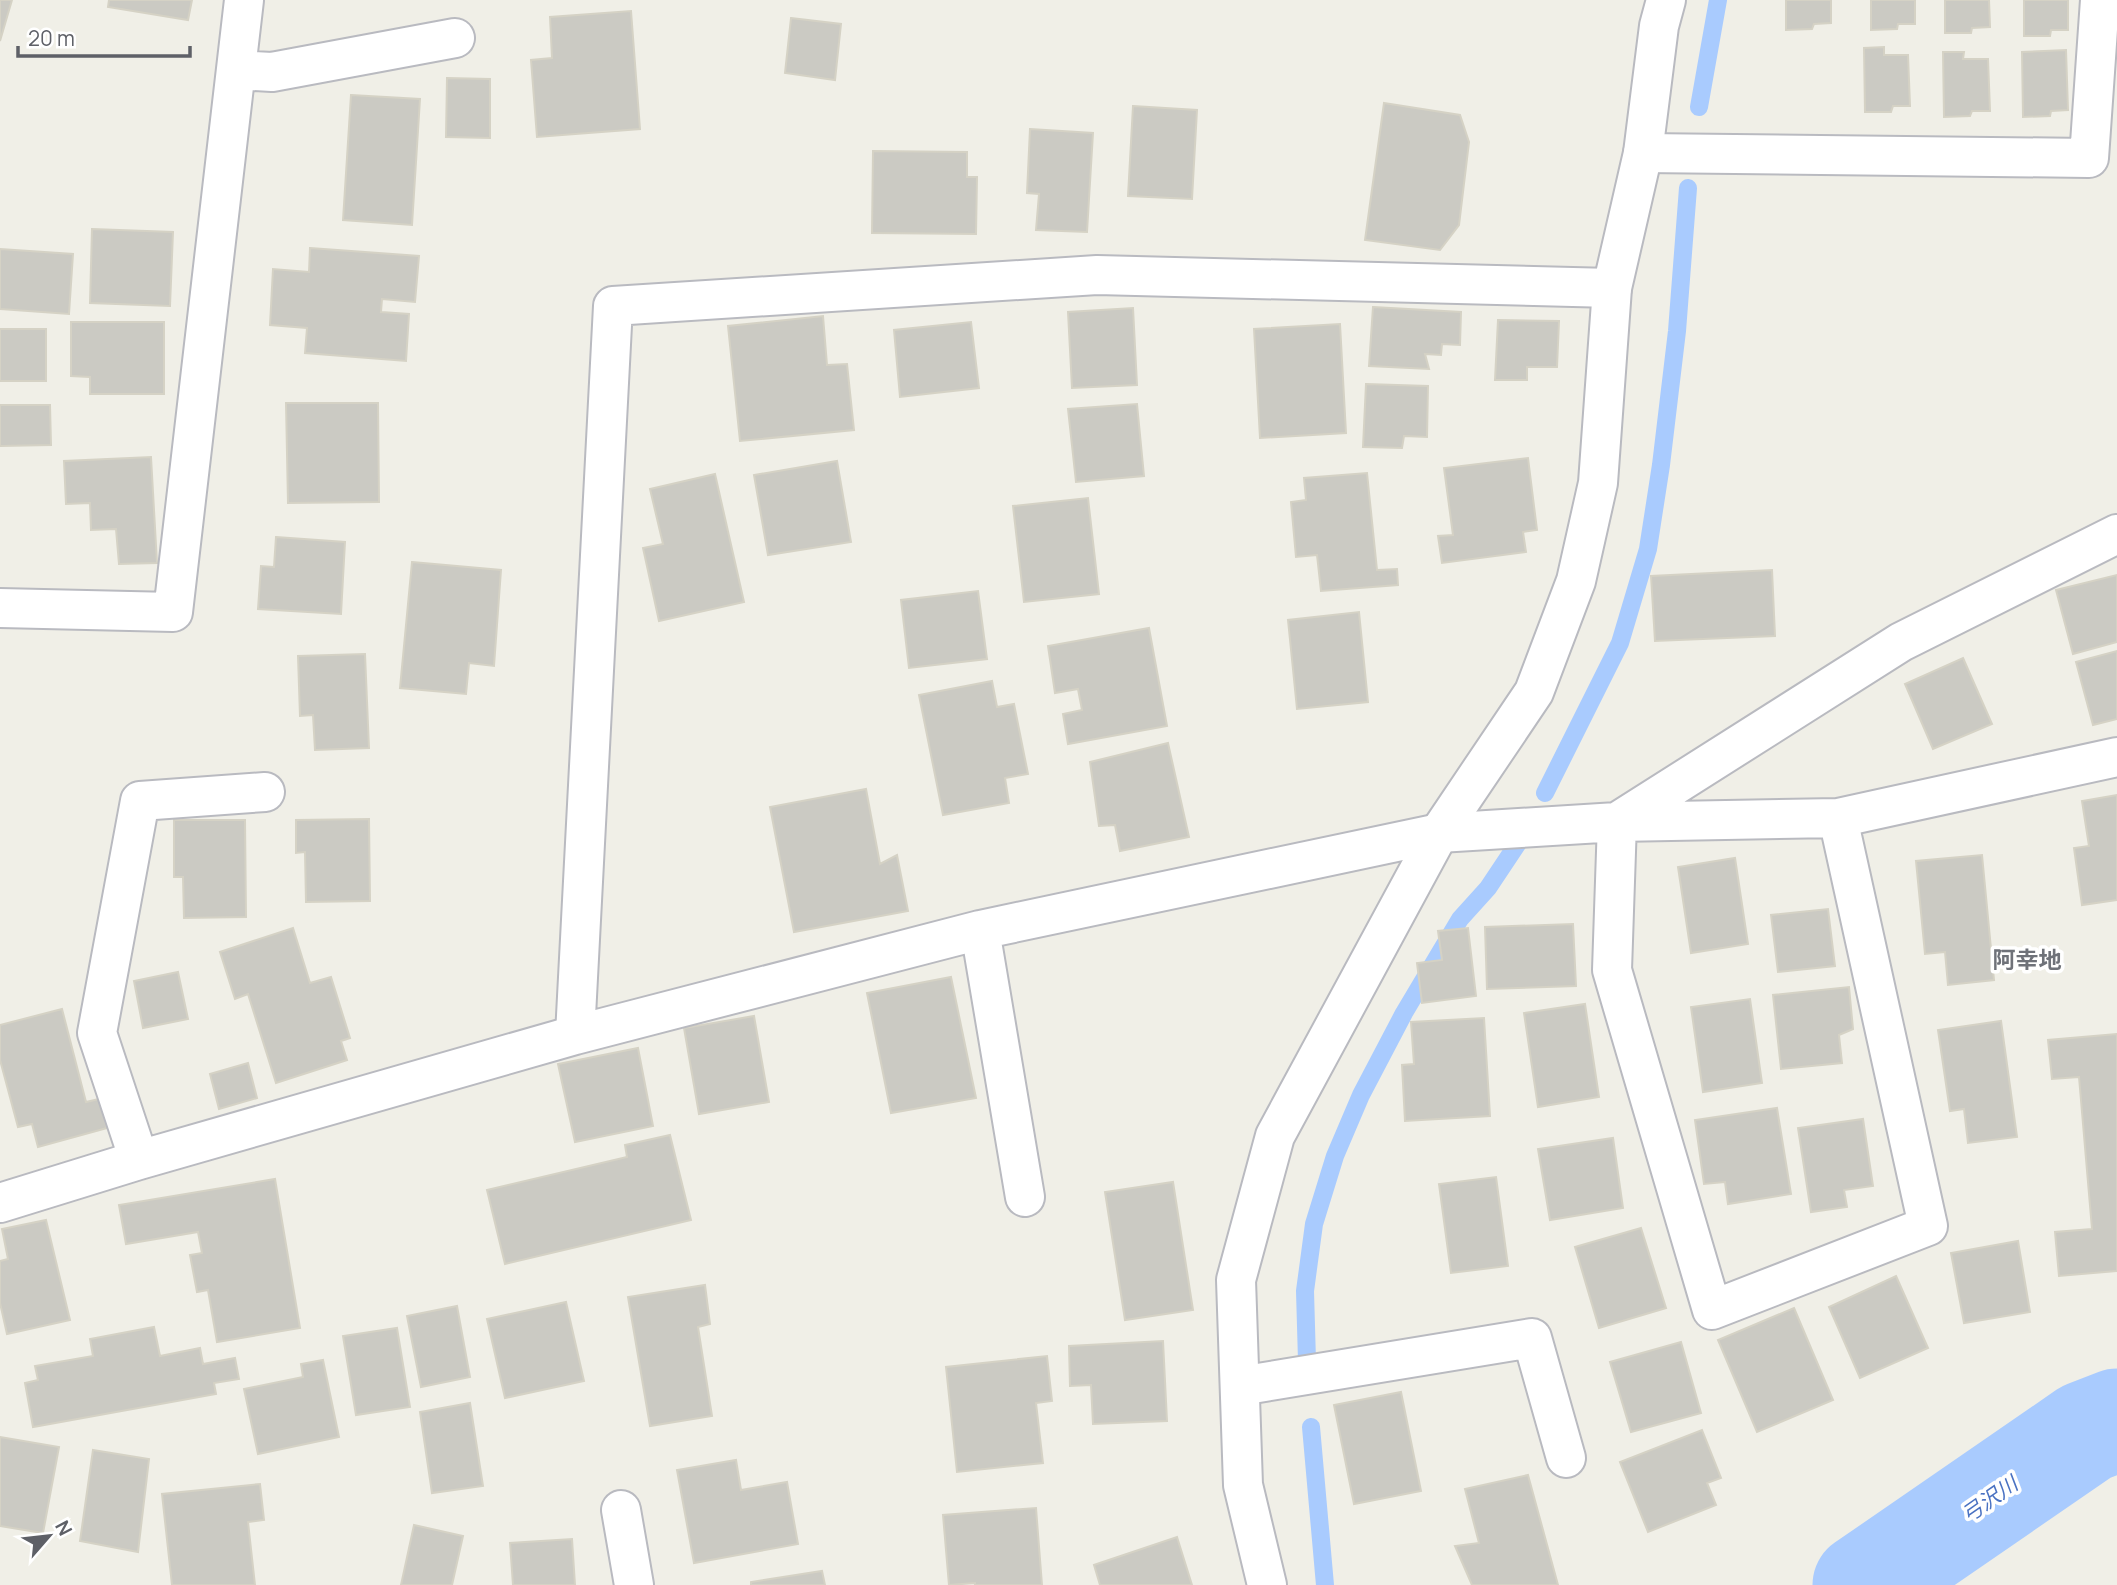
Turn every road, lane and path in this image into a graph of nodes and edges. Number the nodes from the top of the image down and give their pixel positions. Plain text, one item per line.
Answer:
1 (244, 0) edge
2 (1666, 0) edge
3 (2100, 0) edge
4 (455, 38) dead end
5 (236, 70) junction
6 (1643, 153) junction
7 (1612, 288) junction
8 (2117, 534) edge
9 (0, 608) edge
10 (2117, 757) edge
11 (265, 792) dead end
12 (1838, 818) junction
13 (1617, 822) junction
14 (1439, 833) junction
15 (980, 930) junction
16 (575, 1035) junction
17 (139, 1160) junction
18 (1025, 1198) dead end
19 (0, 1203) edge
20 (1240, 1386) junction
21 (1566, 1458) dead end
22 (621, 1510) dead end
23 (634, 1585) edge
24 (1266, 1585) edge

1 - 5 street
2 - 6 street
3 - 6 street
4 - 5 street
5 - 9 street
6 - 7 street
7 - 14 street
7 - 16 street
8 - 13 street
10 - 12 street
11 - 17 street
12 - 13 street
12 - 13 street
13 - 14 street
14 - 15 street
14 - 20 street
15 - 16 street
15 - 18 street
16 - 17 street
17 - 19 street
20 - 21 street
20 - 24 street
22 - 23 street

